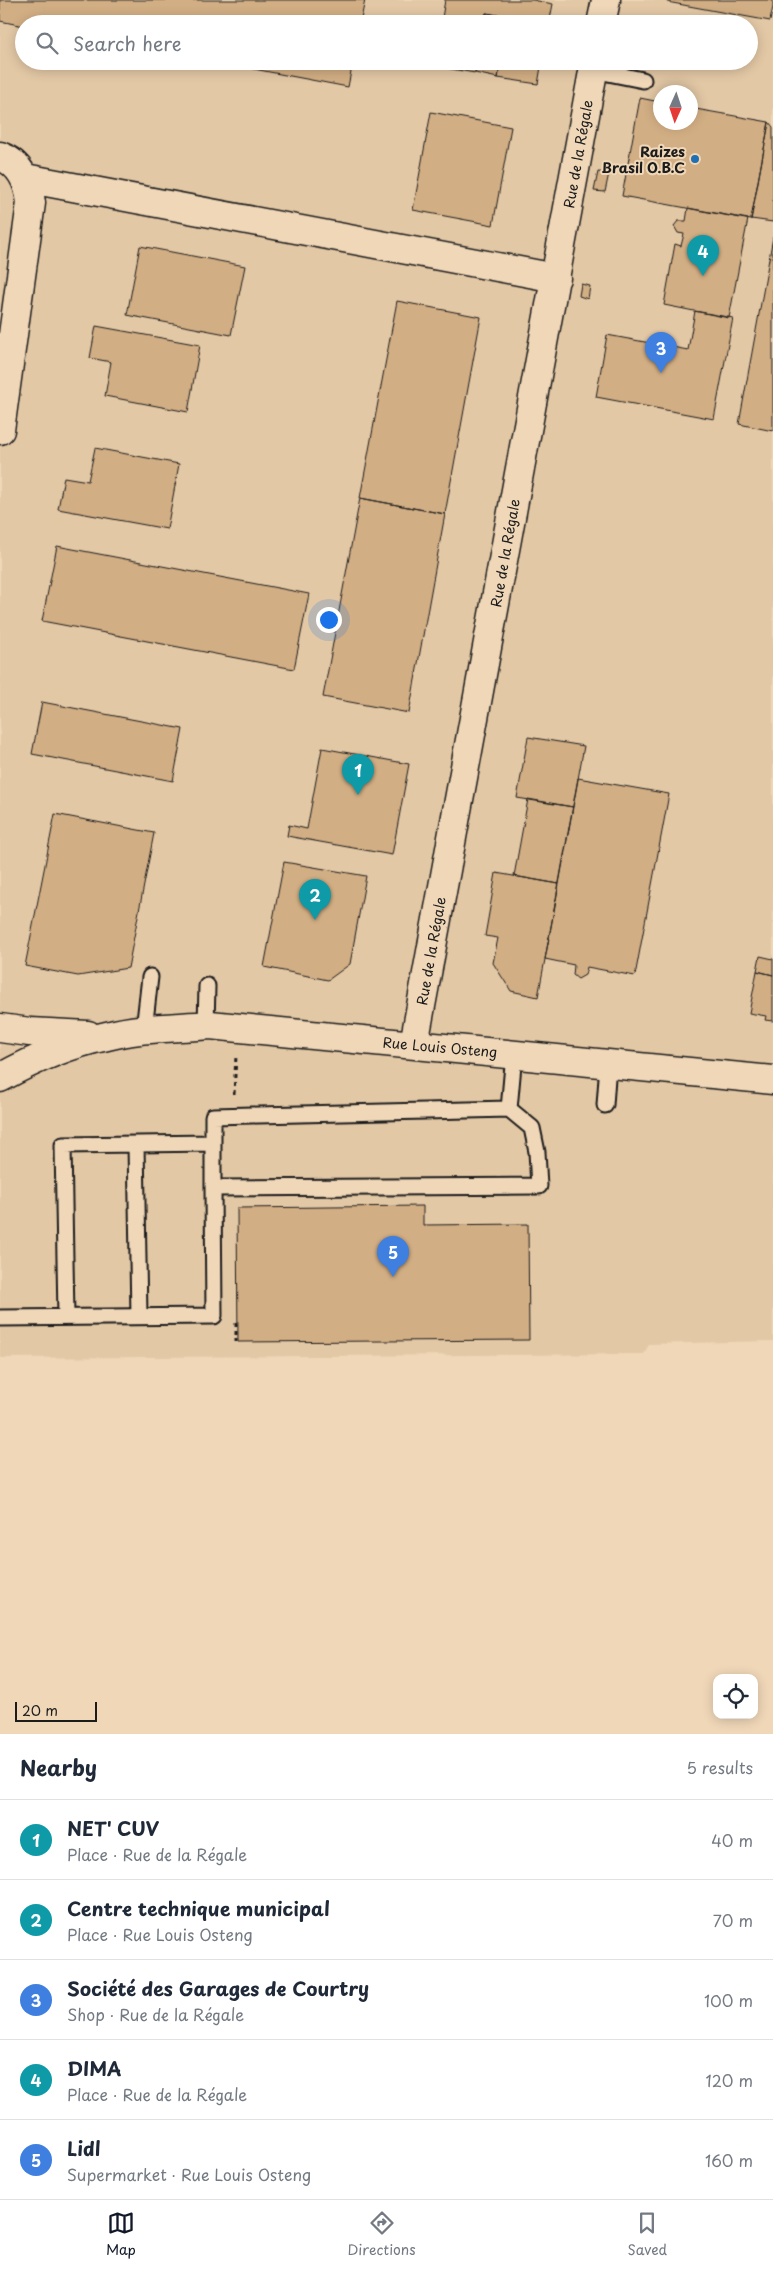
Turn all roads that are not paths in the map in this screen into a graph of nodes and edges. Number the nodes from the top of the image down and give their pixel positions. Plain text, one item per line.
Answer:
1 (606, 0) edge
2 (604, 15) edge
3 (593, 70) edge
4 (610, 70) edge
5 (643, 80) dead end
6 (0, 156) edge
7 (25, 178) junction
8 (556, 278) junction
9 (0, 430) edge
10 (150, 977) dead end
11 (207, 986) dead end
12 (206, 1025) junction
13 (0, 1028) edge
14 (144, 1030) junction
15 (107, 1035) junction
16 (414, 1044) junction
17 (514, 1054) junction
18 (608, 1064) junction
19 (0, 1078) edge
20 (773, 1080) edge
21 (605, 1105) dead end
22 (509, 1109) junction
23 (212, 1143) junction
24 (136, 1145) junction
25 (213, 1188) junction
26 (139, 1316) junction
27 (66, 1317) junction
28 (0, 1318) edge

1 - 2 street
3 - 8 street, Rue de la Régale
4 - 5 lane
6 - 7 street
7 - 8 street
7 - 9 street
8 - 16 street, Rue de la Régale
10 - 14 lane
11 - 12 lane
12 - 14 street, Rue Louis Osteng
12 - 16 street, Rue Louis Osteng
13 - 15 street, Rue Louis Osteng
14 - 15 street, Rue Louis Osteng
15 - 19 street, Rue Louis Osteng
16 - 17 street, Rue Louis Osteng
17 - 18 street, Rue Louis Osteng
17 - 22 lane
18 - 20 street, Rue Louis Osteng
18 - 21 lane
22 - 23 lane
22 - 25 lane
23 - 24 lane
23 - 25 lane
24 - 26 lane
24 - 27 lane
25 - 26 lane
26 - 27 lane
27 - 28 lane

